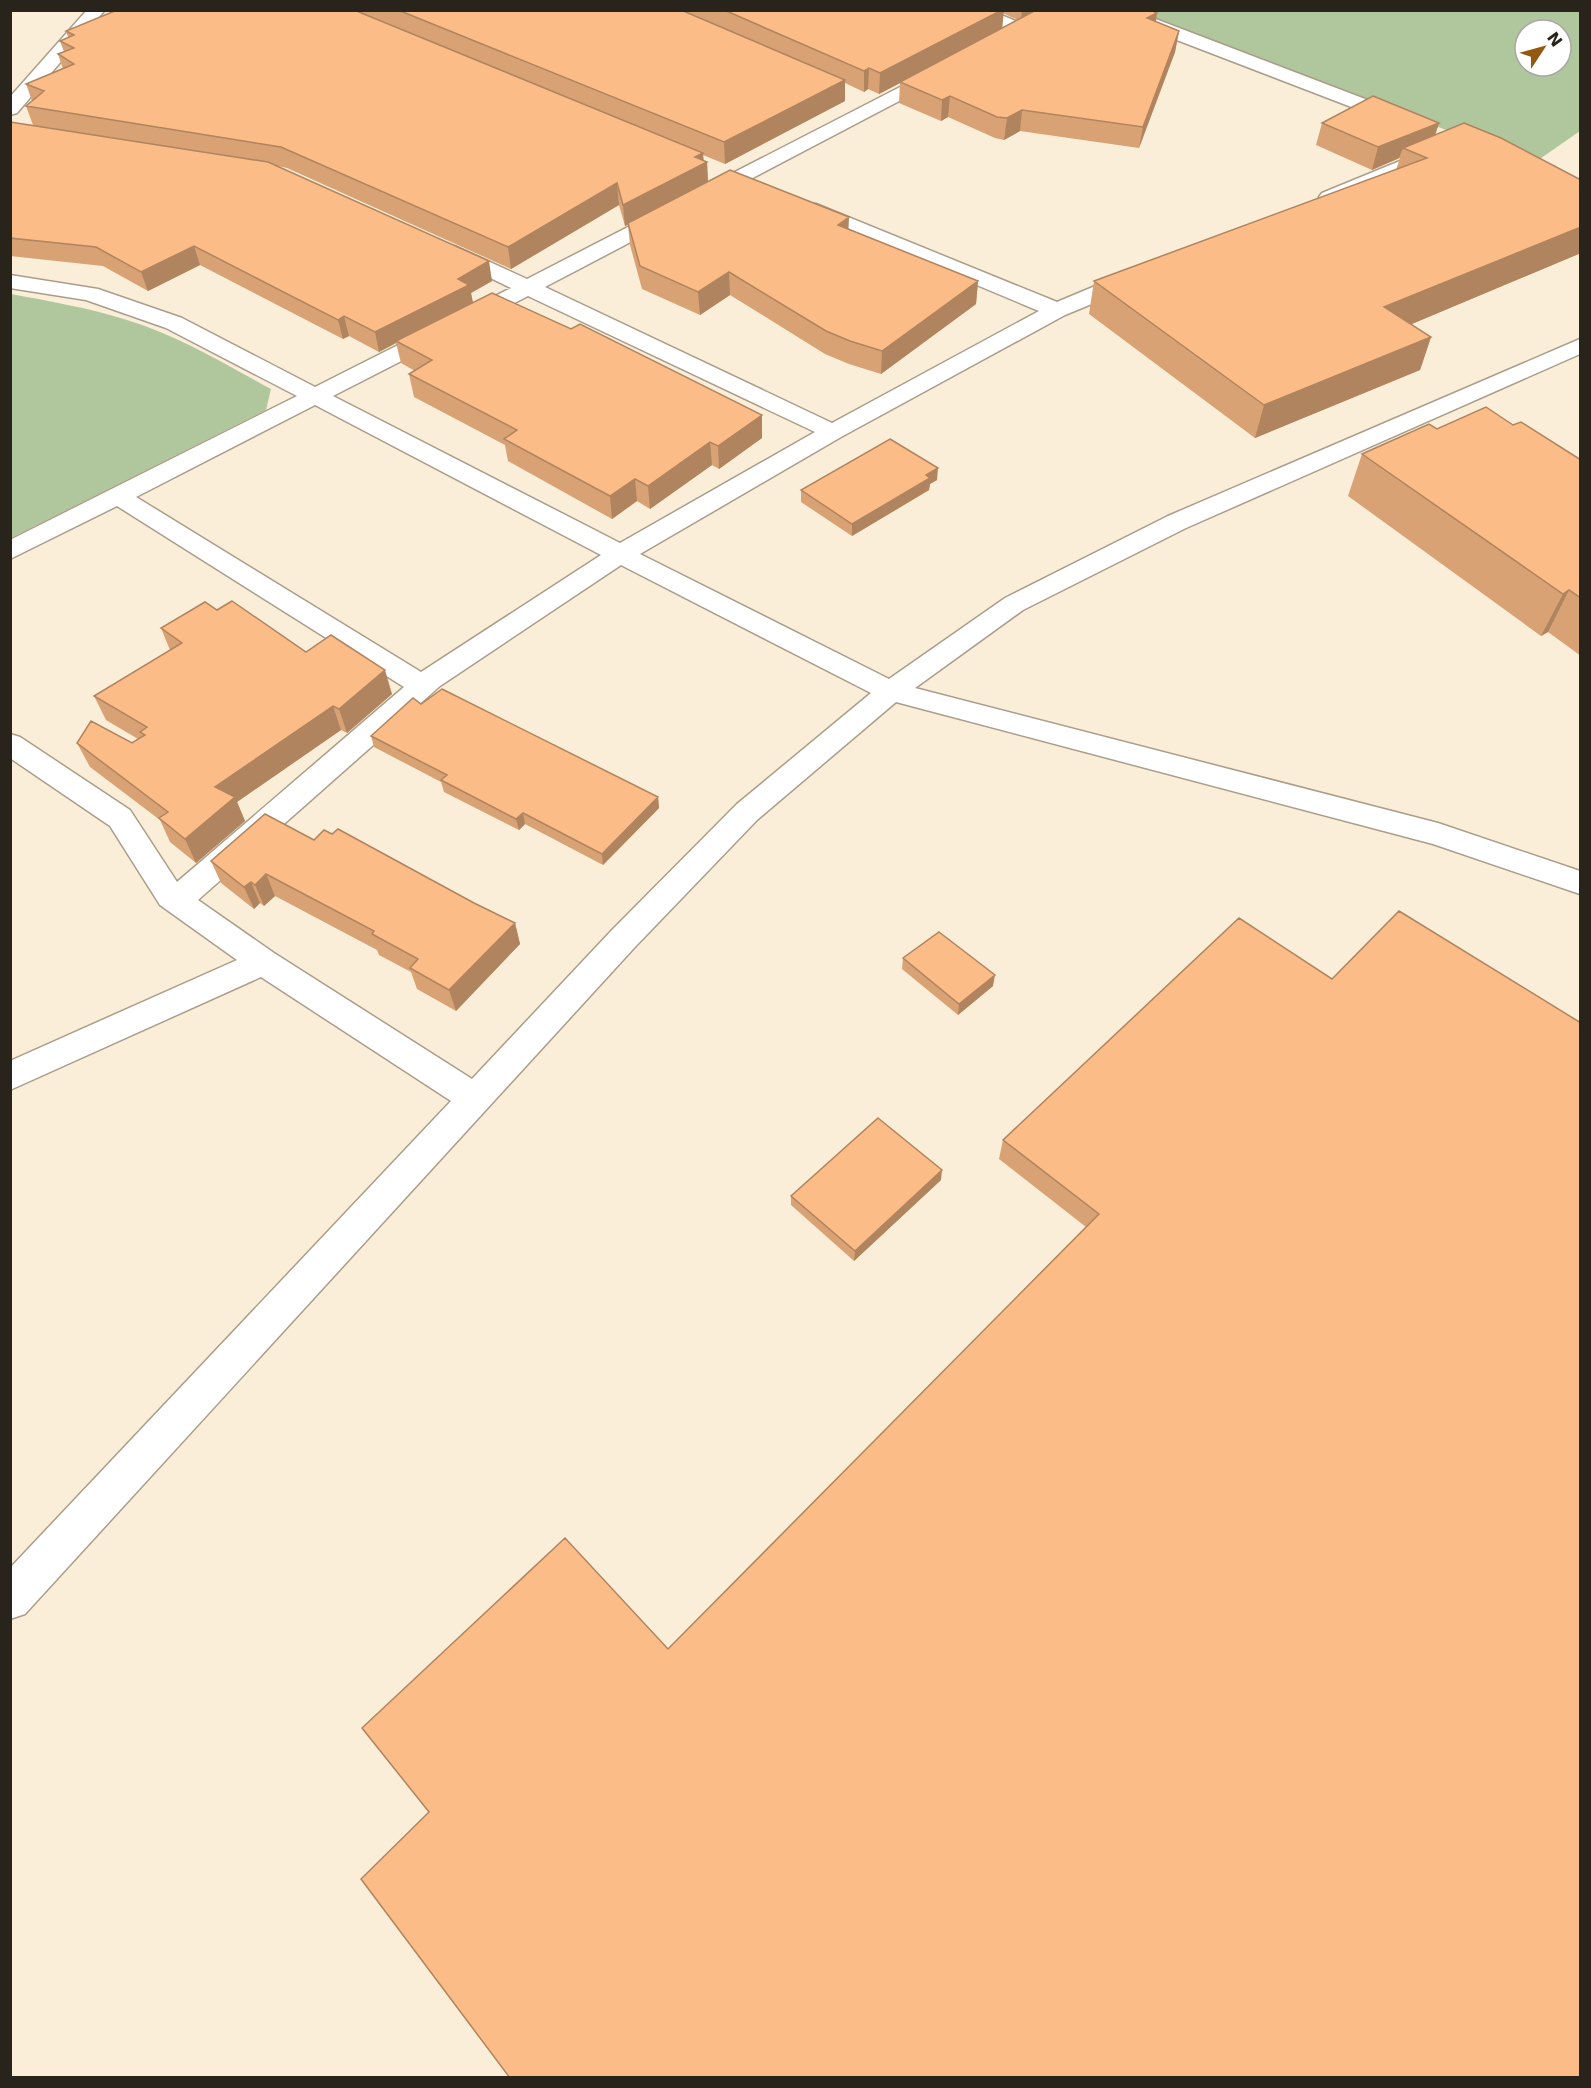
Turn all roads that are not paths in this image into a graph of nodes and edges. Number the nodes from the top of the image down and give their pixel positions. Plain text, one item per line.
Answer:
1 (117, 10) edge
2 (972, 10) edge
3 (1115, 10) edge
4 (93, 14) edge
5 (1041, 20) edge
6 (1022, 30) junction
7 (1001, 40) edge
8 (959, 62) edge
9 (855, 97) dead end
10 (876, 106) junction
11 (10, 109) edge
12 (1415, 125) edge
13 (1449, 138) edge
14 (713, 169) dead end
15 (735, 178) junction
16 (757, 187) edge
17 (790, 201) edge
18 (1307, 206) edge
19 (432, 243) edge
20 (1155, 269) edge
21 (10, 281) edge
22 (529, 287) junction
23 (1057, 310) junction
24 (1581, 346) edge
25 (316, 396) junction
26 (834, 432) junction
27 (118, 496) junction
28 (10, 550) edge
29 (620, 554) junction
30 (423, 686) junction
31 (891, 691) junction
32 (10, 744) edge
33 (1581, 883) edge
34 (177, 900) junction
35 (263, 962) junction
36 (10, 1076) edge
37 (475, 1099) junction
38 (10, 1599) edge

1 - 4 street
2 - 6 street
3 - 12 street
4 - 11 street
5 - 6 street
6 - 7 street
8 - 10 street
9 - 10 street
10 - 15 street
13 - 18 street
14 - 15 street
15 - 16 street
15 - 22 street
17 - 23 street
19 - 22 street
20 - 23 street
21 - 25 street
22 - 25 street
22 - 26 street
23 - 26 street
24 - 31 street
25 - 27 street
25 - 29 street
26 - 29 street
27 - 28 street
27 - 30 street
29 - 30 street
29 - 31 street
30 - 34 street
31 - 33 street
31 - 37 street
32 - 34 street
34 - 35 street
35 - 36 street
35 - 37 street
37 - 38 street

